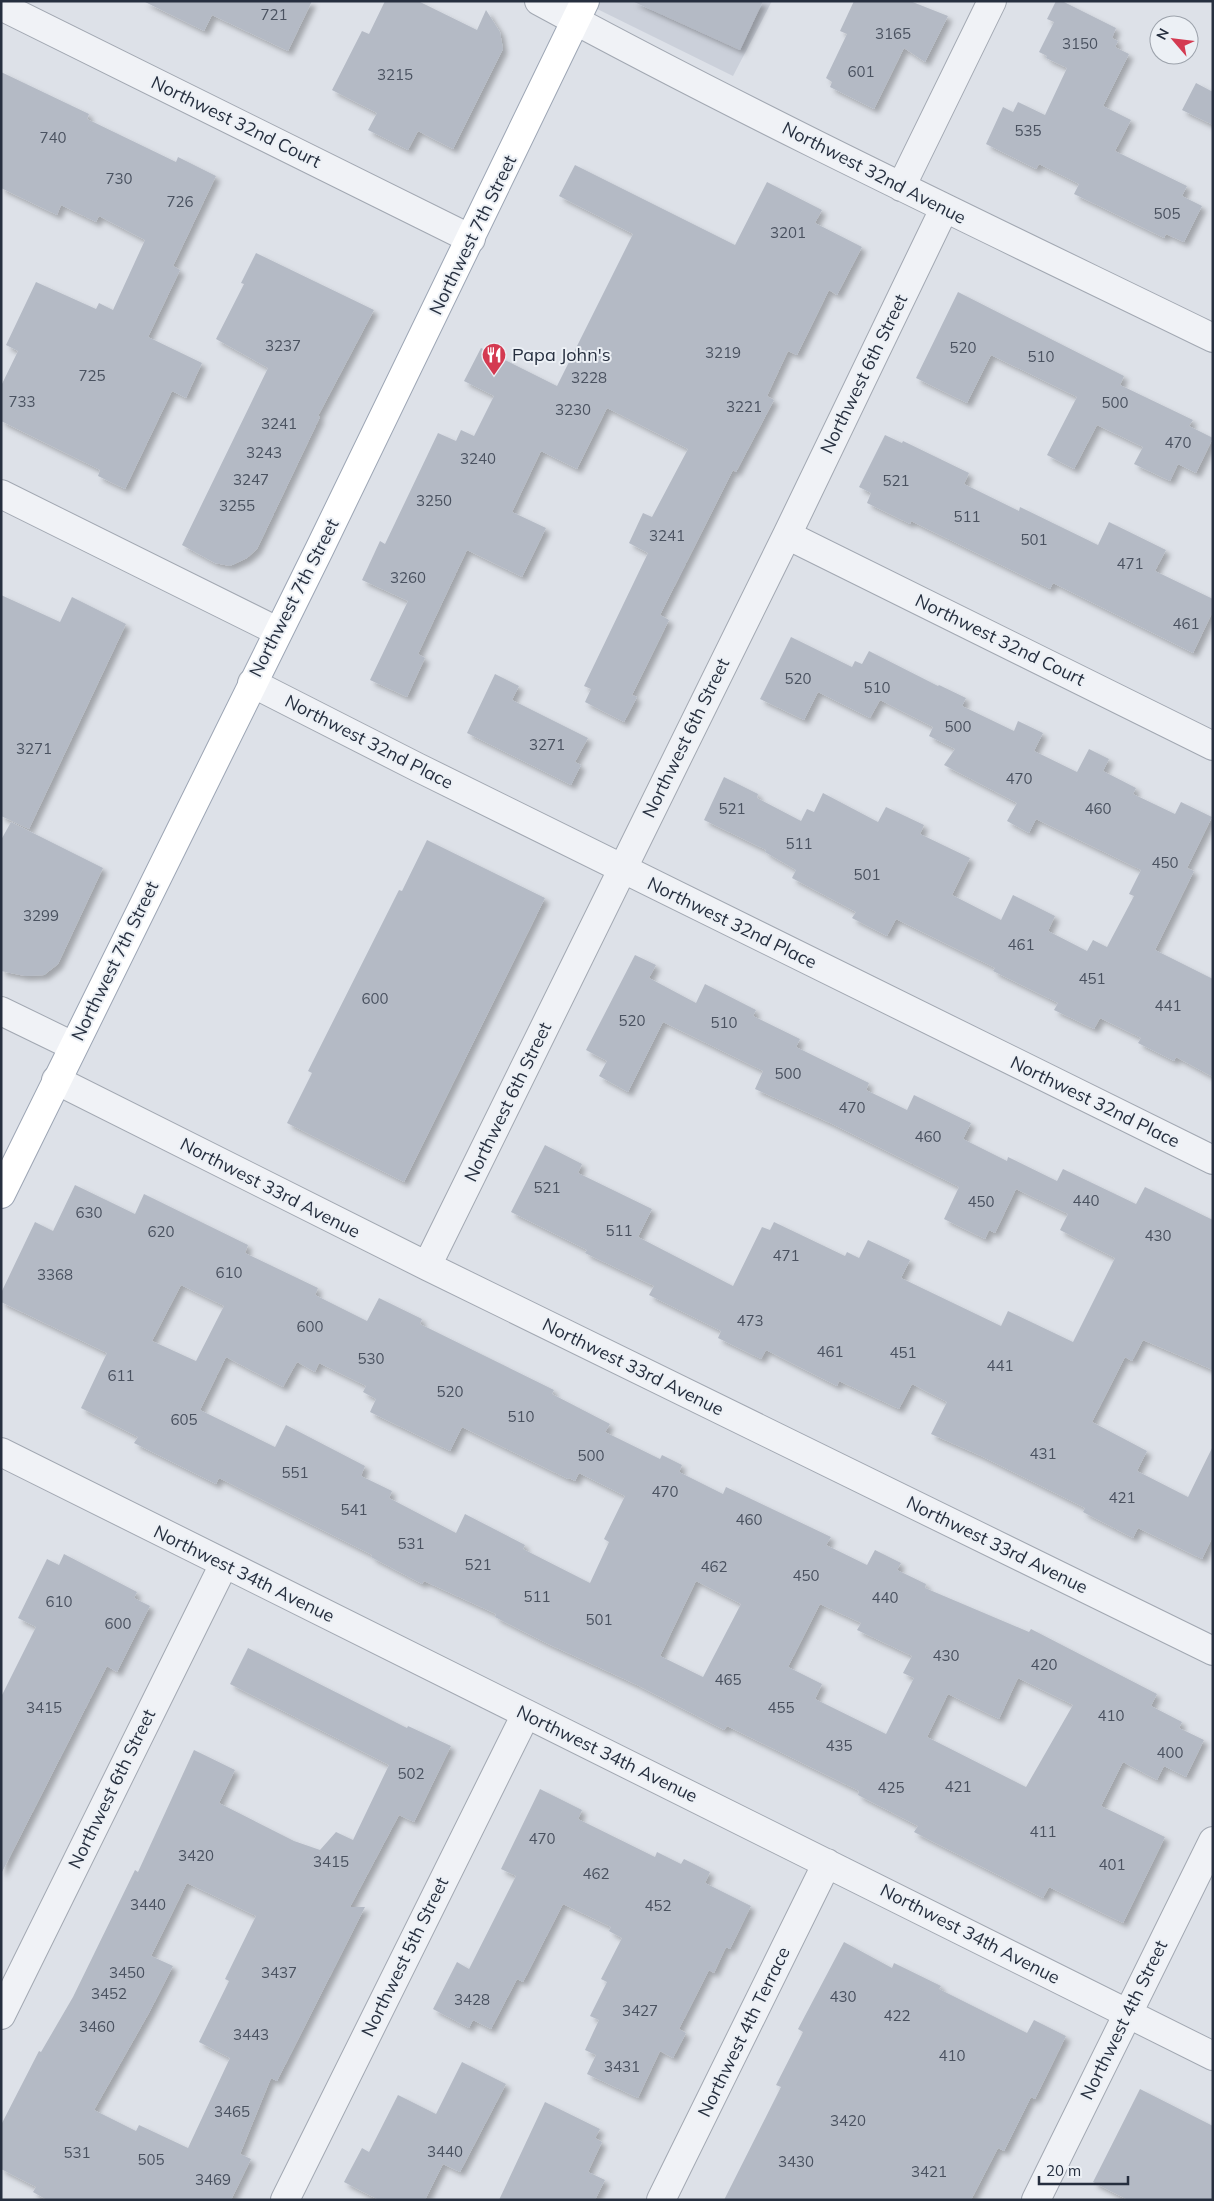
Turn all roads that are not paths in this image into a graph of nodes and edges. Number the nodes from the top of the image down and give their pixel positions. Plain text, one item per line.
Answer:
1 (539, 1) edge
2 (992, 1) edge
3 (1, 6) edge
4 (580, 11) edge
5 (902, 187) junction
6 (944, 209) junction
7 (471, 239) junction
8 (1210, 331) edge
9 (1, 494) edge
10 (787, 535) junction
11 (277, 631) junction
12 (252, 683) junction
13 (1213, 746) edge
14 (622, 868) junction
15 (1, 1011) edge
16 (73, 1046) junction
17 (56, 1080) junction
18 (1213, 1160) edge
19 (1, 1194) edge
20 (427, 1266) junction
21 (1, 1452) edge
22 (224, 1564) junction
23 (1213, 1651) edge
24 (526, 1714) junction
25 (1213, 1841) edge
26 (827, 1863) junction
27 (1128, 2013) junction
28 (1, 2015) edge
29 (1213, 2056) edge
30 (286, 2200) edge
31 (661, 2200) edge
32 (1036, 2200) edge

1 - 4 street, Northwest 32nd Avenue
2 - 5 street
3 - 7 street, Northwest 32nd Court
4 - 5 street, Northwest 32nd Avenue
4 - 7 main road, Northwest 7th Street
5 - 6 street, Northwest 32nd Avenue
6 - 8 street, Northwest 32nd Avenue
6 - 10 street, Northwest 6th Street
7 - 11 main road, Northwest 7th Street
9 - 11 street
10 - 13 street, Northwest 32nd Court
10 - 14 street, Northwest 6th Street
11 - 12 main road, Northwest 7th Street
12 - 14 street, Northwest 32nd Place
12 - 16 main road, Northwest 7th Street
14 - 18 street, Northwest 32nd Place
14 - 20 street, Northwest 6th Street
15 - 16 street
16 - 17 main road, Northwest 7th Street
17 - 19 main road, Northwest 7th Street
17 - 20 street, Northwest 33rd Avenue
20 - 23 street, Northwest 33rd Avenue
21 - 22 street, Northwest 34th Avenue
22 - 24 street, Northwest 34th Avenue
22 - 28 street, Northwest 6th Street
24 - 26 street, Northwest 34th Avenue
24 - 30 street, Northwest 5th Street
25 - 27 street, Northwest 4th Street
26 - 27 street, Northwest 34th Avenue
26 - 31 street, Northwest 4th Terrace
27 - 29 street, Northwest 34th Avenue
27 - 32 street, Northwest 4th Street

